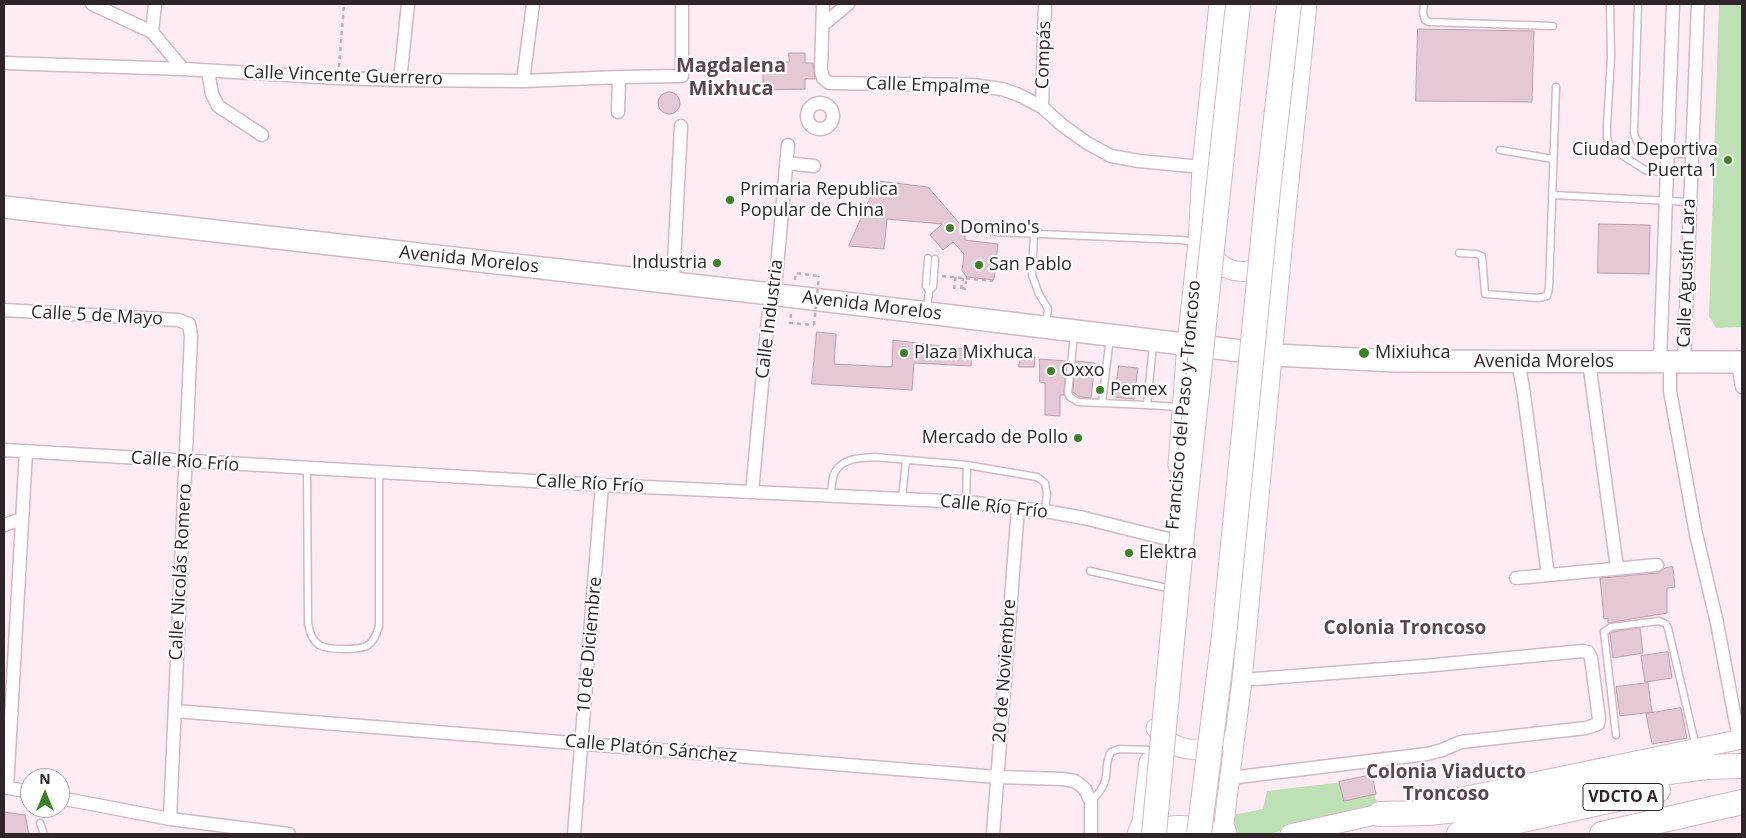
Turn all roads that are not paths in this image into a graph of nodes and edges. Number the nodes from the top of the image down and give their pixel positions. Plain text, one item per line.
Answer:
1 (92, 4) edge
2 (156, 4) edge
3 (408, 4) edge
4 (533, 4) edge
5 (682, 4) edge
6 (823, 4) edge
7 (848, 4) edge
8 (1045, 4) edge
9 (1219, 4) edge
10 (1238, 4) edge
11 (1289, 4) edge
12 (1307, 4) edge
13 (1424, 4) edge
14 (1610, 4) edge
15 (1638, 4) edge
16 (1673, 4) edge
17 (1698, 4) edge
18 (823, 25) junction
19 (1553, 26) dead end
20 (152, 32) junction
21 (4, 63) edge
22 (183, 69) junction
23 (208, 71) junction
24 (619, 77) junction
25 (400, 80) junction
26 (523, 81) junction
27 (828, 83) junction
28 (1556, 87) dead end
29 (827, 105) junction
30 (1042, 107) junction
31 (618, 112) dead end
32 (681, 126) dead end
33 (262, 135) dead end
34 (788, 145) dead end
35 (1500, 150) dead end
36 (1668, 153) junction
37 (1692, 154) junction
38 (1553, 159) junction
39 (786, 163) junction
40 (814, 166) dead end
41 (1202, 167) junction
42 (1667, 172) junction
43 (1691, 173) junction
44 (1552, 195) junction
45 (1666, 201) junction
46 (1690, 202) junction
47 (4, 207) edge
48 (993, 232) dead end
49 (1034, 233) junction
50 (1198, 243) junction
51 (1282, 249) junction
52 (1458, 253) dead end
53 (932, 259) dead end
54 (673, 283) junction
55 (771, 294) junction
56 (4, 310) edge
57 (927, 313) junction
58 (189, 324) joint
59 (1046, 327) junction
60 (1074, 331) junction
61 (1110, 335) junction
62 (1153, 340) junction
63 (1187, 344) junction
64 (1274, 355) junction
65 (1518, 362) junction
66 (1590, 362) junction
67 (1671, 362) junction
68 (1740, 362) edge
69 (1742, 387) edge
70 (1102, 403) junction
71 (1146, 405) junction
72 (1182, 407) junction
73 (4, 450) edge
74 (26, 451) junction
75 (906, 460) junction
76 (186, 462) junction
77 (967, 465) junction
78 (307, 469) junction
79 (379, 472) junction
80 (602, 486) junction
81 (752, 492) junction
82 (831, 496) junction
83 (902, 498) junction
84 (966, 502) junction
85 (1018, 508) junction
86 (1045, 511) junction
87 (22, 519) junction
88 (4, 525) edge
89 (1172, 540) junction
90 (1657, 564) dead end
91 (1617, 568) junction
92 (1090, 571) dead end
93 (1548, 575) junction
94 (1516, 578) dead end
95 (1168, 588) junction
96 (1242, 680) junction
97 (175, 711) junction
98 (1153, 722) junction
99 (1236, 726) junction
100 (1616, 735) dead end
101 (1741, 739) edge
102 (582, 744) junction
103 (1696, 748) junction
104 (1151, 750) junction
105 (1742, 766) edge
106 (1742, 771) edge
107 (997, 776) junction
108 (1230, 778) junction
109 (6, 787) edge
110 (20, 790) edge
111 (70, 800) edge
112 (1091, 802) junction
113 (1742, 803) edge
114 (1380, 814) junction
115 (170, 819) junction
116 (40, 823) dead end
117 (44, 834) edge
118 (289, 834) edge
119 (574, 834) edge
120 (993, 834) edge
121 (1091, 834) edge
122 (1137, 834) edge
123 (1141, 834) edge
124 (1154, 834) edge
125 (1199, 834) edge
126 (1218, 834) edge
127 (1227, 834) edge
128 (1290, 834) edge
129 (1459, 834) edge
130 (1602, 834) edge
131 (1661, 834) edge

1 - 20 street
2 - 20 street
3 - 25 street
4 - 26 street
5 - 24 street, Calle Vincente Guerrero
6 - 18 street
7 - 18 street
8 - 30 street, Compás
9 - 41 main road, Francisco del Paso y Troncoso
10 - 124 highway, Francisco del Paso y Troncoso, bridge
11 - 125 highway, bridge
12 - 51 main road
13 - 19 lane
14 - 42 lane
15 - 36 lane
16 - 36 street, Calle Agustín Lara
17 - 37 street, Calle Agustín Lara
18 - 27 street
20 - 22 street
21 - 22 street, Calle Vincente Guerrero
22 - 23 street, Calle Vincente Guerrero
23 - 25 street, Calle Vincente Guerrero
23 - 33 street
24 - 26 street, Calle Vincente Guerrero
24 - 31 street
25 - 26 street, Calle Vincente Guerrero
27 - 29 street
27 - 30 street, Calle Empalme
28 - 38 lane
29 - 29 street
30 - 41 street, Calle Empalme
32 - 54 street
34 - 39 street, Calle Industria
35 - 38 lane
36 - 37 lane
36 - 42 street, Calle Agustín Lara
37 - 43 street, Calle Agustín Lara
38 - 44 lane
39 - 40 street
39 - 55 street, Calle Industria
41 - 50 main road, Francisco del Paso y Troncoso
42 - 43 lane
42 - 45 street, Calle Agustín Lara
43 - 46 street, Calle Agustín Lara
44 - 45 lane
44 - 52 lane
45 - 46 lane
45 - 67 street, Calle Agustín Lara
46 - 67 street, Calle Agustín Lara
47 - 54 main road, Avenida Morelos
48 - 49 lane
49 - 50 lane
49 - 59 lane
50 - 51 main road
50 - 63 main road, Francisco del Paso y Troncoso
51 - 64 main road
53 - 57 lane
54 - 55 main road, Avenida Morelos
55 - 57 main road, Avenida Morelos
55 - 81 street, Calle Industria
56 - 58 street, Calle 5 de Mayo
57 - 59 main road, Avenida Morelos
58 - 76 street, Calle Nicolás Romero
59 - 60 main road, Avenida Morelos
60 - 61 main road, Avenida Morelos
60 - 70 lane
61 - 62 main road, Avenida Morelos
61 - 70 lane
62 - 63 main road, Avenida Morelos
62 - 71 lane
63 - 64 main road, Avenida Morelos
63 - 72 main road, Francisco del Paso y Troncoso
64 - 65 main road, Avenida Morelos
64 - 96 main road
65 - 66 main road, Avenida Morelos
65 - 93 street
66 - 67 main road, Avenida Morelos
66 - 91 street
67 - 68 main road, Avenida Morelos
67 - 101 street
68 - 69 street
70 - 71 lane
71 - 72 lane
72 - 89 main road, Francisco del Paso y Troncoso
73 - 74 street, Calle Río Frío
74 - 76 street, Calle Río Frío
74 - 87 street
75 - 77 lane
75 - 82 lane
75 - 83 lane
76 - 78 street, Calle Río Frío
76 - 97 street, Calle Nicolás Romero
77 - 84 lane
77 - 86 lane
78 - 79 street, Calle Río Frío
78 - 79 lane
79 - 80 street, Calle Río Frío
80 - 81 street, Calle Río Frío
80 - 102 street, 10 de Diciembre
81 - 82 street, Calle Río Frío
82 - 83 street, Calle Río Frío
83 - 84 street, Calle Río Frío
84 - 85 street, Calle Río Frío
85 - 86 street, Calle Río Frío
85 - 107 street, 20 de Noviembre
86 - 89 street, Calle Río Frío
87 - 88 street
87 - 109 street
89 - 95 main road, Francisco del Paso y Troncoso
90 - 91 street
91 - 93 street
92 - 95 lane
93 - 94 street
95 - 98 main road, Francisco del Paso y Troncoso
96 - 99 main road
96 - 108 street
97 - 102 street, Calle Platón Sánchez
97 - 115 street, Calle Nicolás Romero
98 - 99 main road
98 - 104 main road, Francisco del Paso y Troncoso
99 - 108 main road
100 - 103 lane
101 - 103 main road
102 - 107 street, Calle Platón Sánchez
102 - 119 street, 10 de Diciembre
103 - 114 main road
104 - 112 lane
104 - 122 main road, Francisco del Paso y Troncoso
105 - 114 highway
106 - 129 highway, VDCTO A
107 - 112 street, Calle Platón Sánchez
107 - 120 street, 20 de Noviembre
108 - 127 main road
109 - 110 street
111 - 115 street
112 - 121 street
113 - 130 highway, VDCTO A
113 - 131 highway
114 - 128 main road
115 - 118 street
116 - 117 lane
123 - 126 main road

